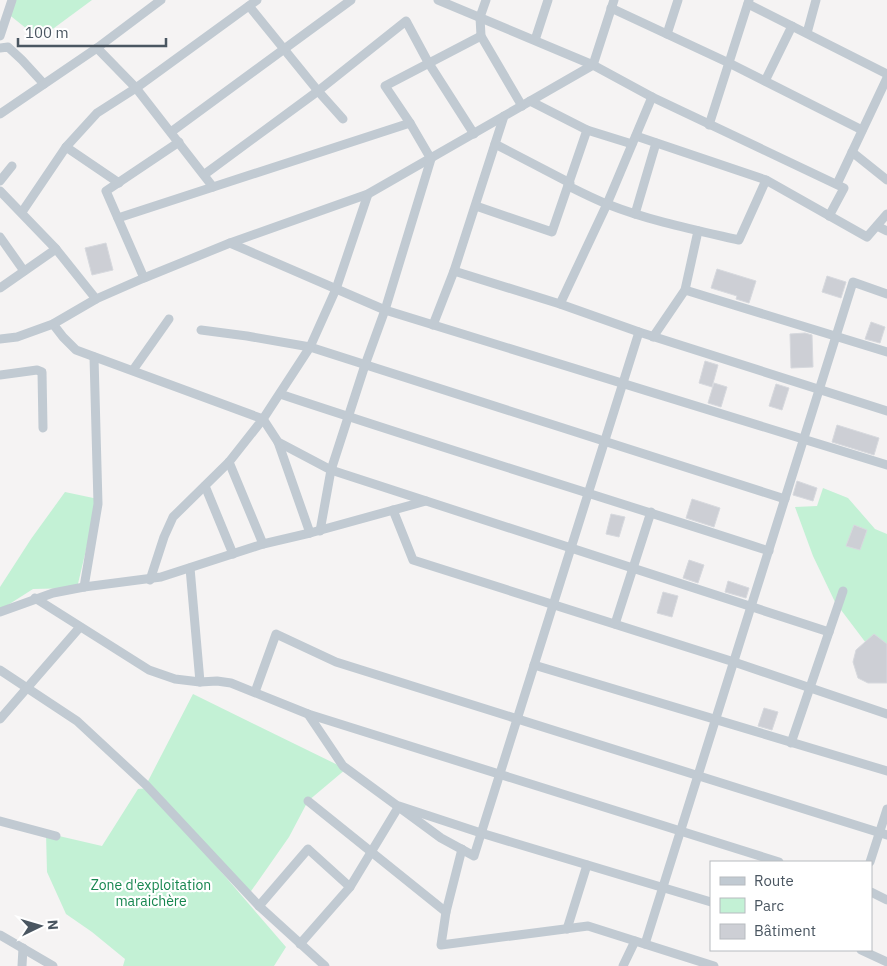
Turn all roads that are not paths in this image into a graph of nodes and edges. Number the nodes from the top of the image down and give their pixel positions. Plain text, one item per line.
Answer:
1 (12, 0) edge
2 (162, 0) edge
3 (258, 0) edge
4 (351, 0) edge
5 (438, 0) edge
6 (486, 0) edge
7 (548, 0) edge
8 (678, 0) edge
9 (816, 0) edge
10 (749, 2) edge
11 (612, 4) edge
12 (249, 6) junction
13 (480, 17) junction
14 (792, 26) junction
15 (806, 33) junction
16 (667, 34) junction
17 (0, 36) edge
18 (481, 36) junction
19 (535, 40) junction
20 (0, 48) edge
21 (98, 48) junction
22 (284, 49) junction
23 (428, 62) junction
24 (729, 63) junction
25 (593, 65) junction
26 (887, 74) edge
27 (887, 78) edge
28 (765, 81) junction
29 (44, 84) junction
30 (136, 88) junction
31 (318, 91) junction
32 (652, 98) junction
33 (530, 101) junction
34 (522, 106) junction
35 (0, 114) edge
36 (504, 116) junction
37 (343, 119) dead end
38 (410, 123) junction
39 (709, 125) junction
40 (587, 130) junction
41 (862, 130) junction
42 (171, 132) junction
43 (474, 134) junction
44 (634, 140) junction
45 (179, 142) junction
46 (656, 143) junction
47 (495, 144) junction
48 (66, 147) junction
49 (852, 152) junction
50 (430, 159) junction
51 (12, 166) dead end
52 (205, 174) junction
53 (766, 180) junction
54 (887, 180) edge
55 (0, 181) edge
56 (119, 183) junction
57 (569, 184) junction
58 (837, 184) junction
59 (213, 187) junction
60 (0, 191) edge
61 (368, 194) junction
62 (606, 204) junction
63 (476, 206) junction
64 (22, 212) junction
65 (635, 214) junction
66 (887, 214) edge
67 (829, 216) junction
68 (118, 218) junction
69 (877, 226) junction
70 (698, 231) junction
71 (887, 231) edge
72 (0, 237) edge
73 (230, 243) junction
74 (56, 249) junction
75 (4, 250) edge
76 (24, 271) junction
77 (454, 272) junction
78 (144, 278) junction
79 (0, 288) edge
80 (336, 289) junction
81 (685, 290) junction
82 (887, 294) edge
83 (96, 300) junction
84 (560, 304) junction
85 (385, 310) junction
86 (169, 319) dead end
87 (53, 324) junction
88 (433, 325) junction
89 (201, 330) dead end
90 (639, 332) junction
91 (653, 337) junction
92 (836, 337) junction
93 (0, 339) edge
94 (310, 347) junction
95 (887, 352) edge
96 (94, 357) junction
97 (365, 365) junction
98 (132, 370) junction
99 (0, 376) edge
100 (623, 384) junction
101 (819, 389) junction
102 (280, 394) junction
103 (887, 410) edge
104 (348, 416) junction
105 (263, 419) junction
106 (43, 428) dead end
107 (804, 440) junction
108 (605, 441) junction
109 (278, 442) junction
110 (229, 462) junction
111 (887, 465) edge
112 (331, 470) junction
113 (205, 486) junction
114 (588, 494) junction
115 (785, 499) junction
116 (426, 501) junction
117 (393, 510) junction
118 (651, 512) junction
119 (315, 532) junction
120 (263, 544) junction
121 (571, 548) junction
122 (769, 551) junction
123 (233, 554) junction
124 (190, 568) junction
125 (633, 568) junction
126 (150, 580) junction
127 (84, 587) junction
128 (842, 591) dead end
129 (35, 598) junction
130 (553, 604) junction
131 (751, 607) junction
132 (0, 612) edge
133 (615, 624) junction
134 (80, 627) junction
135 (829, 632) junction
136 (734, 662) junction
137 (534, 665) junction
138 (0, 670) edge
139 (200, 682) junction
140 (27, 688) junction
141 (810, 688) junction
142 (255, 692) junction
143 (308, 714) junction
144 (887, 714) edge
145 (0, 719) edge
146 (517, 719) junction
147 (716, 720) junction
148 (792, 742) junction
149 (887, 771) edge
150 (499, 774) junction
151 (698, 775) junction
152 (308, 802) dead end
153 (399, 806) junction
154 (887, 809) edge
155 (0, 821) edge
156 (680, 831) junction
157 (481, 833) junction
158 (884, 833) edge
159 (56, 836) dead end
160 (462, 849) junction
161 (370, 851) junction
162 (776, 861) edge
163 (870, 861) edge
164 (587, 865) junction
165 (350, 886) junction
166 (663, 888) junction
167 (872, 892) edge
168 (887, 900) edge
169 (710, 902) edge
170 (259, 906) junction
171 (446, 912) junction
172 (567, 929) junction
173 (0, 934) edge
174 (635, 941) junction
175 (300, 944) junction
176 (645, 944) junction
177 (23, 948) junction
178 (863, 951) edge
179 (887, 962) edge
180 (696, 963) edge
181 (323, 965) edge
182 (22, 966) edge
183 (53, 966) edge
184 (623, 966) edge
185 (714, 966) edge

1 - 17 street
2 - 21 street
3 - 12 street
4 - 22 street
5 - 13 street
6 - 13 street
7 - 19 street
8 - 16 street
9 - 15 street
10 - 14 street
10 - 24 street
11 - 16 street
11 - 25 street
12 - 22 street
12 - 30 street
13 - 18 street
13 - 19 street
14 - 15 street
14 - 28 street
15 - 26 street
16 - 24 street
18 - 23 street
18 - 34 street
19 - 25 street
20 - 29 street
21 - 29 street
21 - 30 street
22 - 31 street
22 - 42 street
23 - 31 street
23 - 38 street
23 - 43 street
24 - 28 street
24 - 39 street
25 - 32 street
25 - 33 street
27 - 41 street
28 - 41 street
29 - 35 street
30 - 42 street
30 - 48 street
31 - 37 street
31 - 52 street
32 - 39 street
32 - 44 street
33 - 34 street
33 - 40 street
34 - 36 street
36 - 43 street
36 - 47 street
38 - 50 street
38 - 59 street
39 - 58 street
40 - 44 street
40 - 57 street
41 - 49 street
42 - 45 street
43 - 50 street
44 - 46 street
44 - 62 street
45 - 52 street
45 - 56 street
46 - 53 street
46 - 65 street
47 - 57 street
47 - 63 street
48 - 56 street
48 - 64 street
49 - 54 street
49 - 58 street
50 - 61 street
50 - 85 street
51 - 55 street
52 - 59 street
53 - 67 street
53 - 70 street
56 - 68 street
57 - 62 street
57 - 63 street
58 - 67 street
59 - 68 street
60 - 64 street
61 - 73 street
61 - 80 street
62 - 65 street
62 - 84 street
63 - 77 street
64 - 74 street
65 - 70 street
66 - 69 street
67 - 69 street
68 - 78 street
69 - 71 street
70 - 81 street
72 - 75 street
73 - 78 street
73 - 80 street
74 - 76 street
74 - 83 street
75 - 76 street
76 - 79 street
77 - 84 street
77 - 88 street
78 - 83 street
80 - 85 street
80 - 94 street
81 - 91 street
81 - 92 street
82 - 92 street
83 - 87 street
84 - 90 street
85 - 88 street
85 - 97 street
86 - 98 street
87 - 93 street
87 - 96 street
88 - 100 street
89 - 94 street
90 - 91 street
90 - 100 street
91 - 101 street
92 - 95 street
92 - 101 street
94 - 97 street
94 - 102 street
96 - 98 street
96 - 127 street
97 - 104 street
97 - 108 street
98 - 105 street
99 - 106 street
100 - 107 street
100 - 108 street
101 - 103 street
101 - 107 street
102 - 104 street
102 - 105 street
104 - 112 street
104 - 114 street
105 - 109 street
105 - 110 street
107 - 111 street
107 - 115 street
108 - 114 street
108 - 115 street
109 - 112 street
109 - 119 street
110 - 113 street
110 - 120 street
112 - 116 street
112 - 119 street
113 - 123 street
113 - 126 street
114 - 118 street
114 - 121 street
115 - 122 street
116 - 117 street
116 - 121 street
117 - 119 street
117 - 130 street
118 - 122 street
118 - 125 street
119 - 120 street
120 - 123 street
121 - 125 street
121 - 130 street
122 - 131 street
123 - 124 street
124 - 126 street
124 - 139 street
125 - 131 street
125 - 133 street
126 - 127 street
127 - 129 street
128 - 135 street
129 - 132 street
129 - 134 street
130 - 133 street
130 - 137 street
131 - 135 street
131 - 136 street
133 - 136 street
134 - 139 street
134 - 140 street
135 - 141 street
136 - 141 street
136 - 147 street
137 - 146 street
137 - 147 street
138 - 140 street
139 - 142 street
140 - 145 street
140 - 170 street
141 - 144 street
141 - 148 street
142 - 143 street
142 - 146 street
143 - 150 street
143 - 153 street
146 - 150 street
146 - 151 street
147 - 148 street
147 - 151 street
148 - 149 street
150 - 156 street
150 - 157 street
151 - 156 street
151 - 158 street
152 - 161 street
153 - 157 street
153 - 160 street
153 - 161 street
154 - 158 street
155 - 159 street
156 - 162 street
156 - 166 street
157 - 160 street
157 - 164 street
158 - 163 street
160 - 171 street
161 - 165 street
161 - 171 street
164 - 166 street
164 - 172 street
165 - 170 street
165 - 175 street
166 - 169 street
166 - 176 street
167 - 168 street
170 - 175 street
171 - 172 street
172 - 174 street
173 - 177 street
174 - 176 street
174 - 184 street
175 - 181 street
176 - 180 street
177 - 182 street
177 - 183 street
178 - 179 street
180 - 185 street

